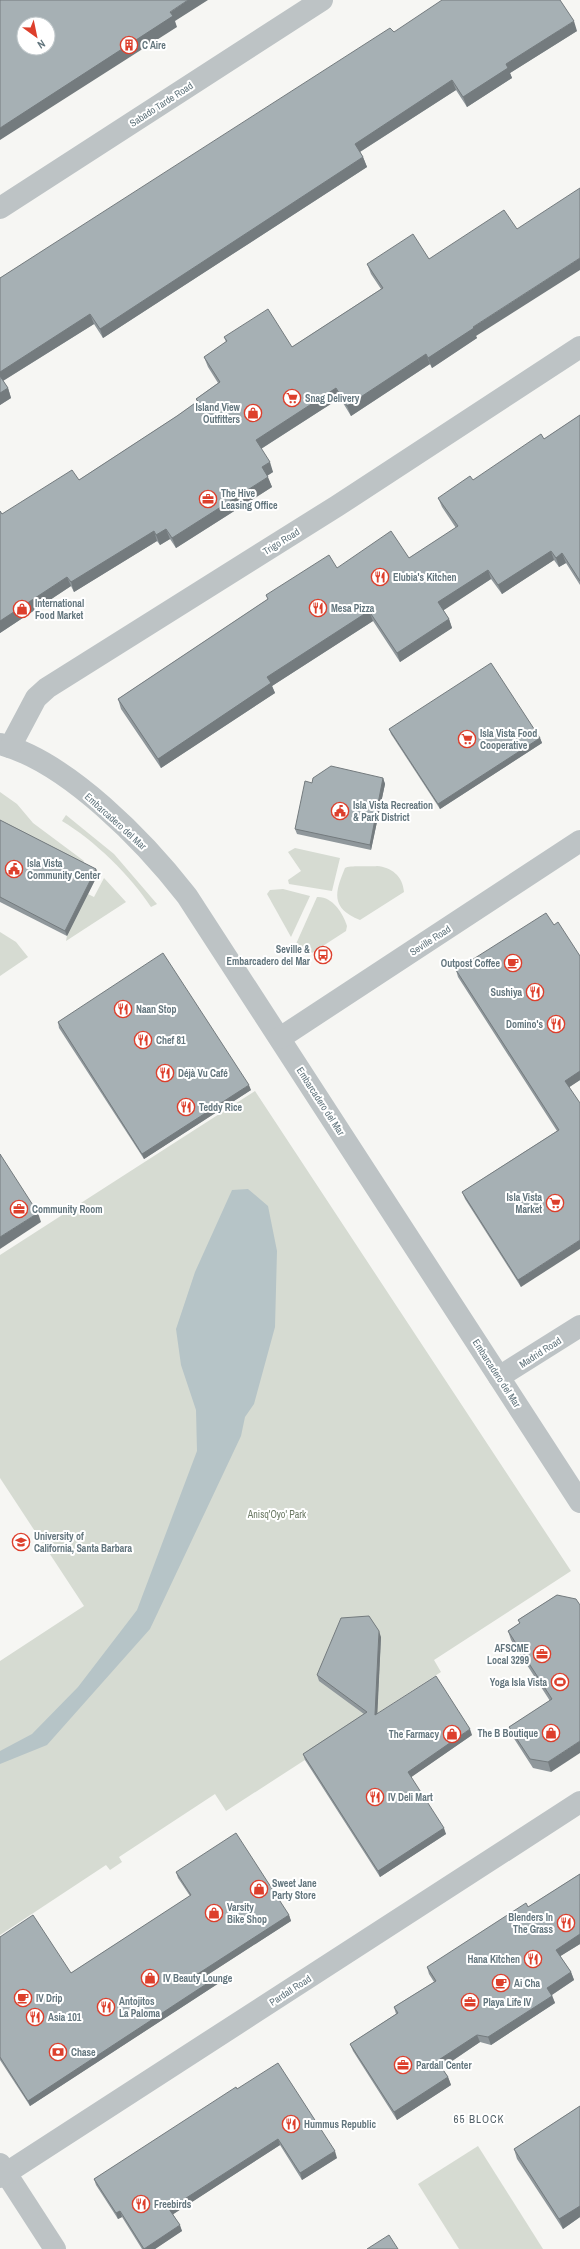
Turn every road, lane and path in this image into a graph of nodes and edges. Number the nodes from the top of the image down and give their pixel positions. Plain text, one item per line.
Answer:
1 (322, 0) edge
2 (0, 208) edge
3 (580, 347) edge
4 (5, 745) edge
5 (580, 841) edge
6 (280, 1038) junction
7 (580, 1326) edge
8 (499, 1378) junction
9 (580, 1502) edge
10 (580, 1802) edge
11 (2, 2172) edge
12 (55, 2249) edge

1 - 2 street, Sabado Tarde Road
3 - 4 street, Trigo Road
4 - 6 street, Embarcadero del Mar
5 - 6 street, Seville Road
6 - 8 street, Embarcadero del Mar
7 - 8 street, Madrid Road
8 - 9 street, Embarcadero del Mar
10 - 11 street, Pardall Road
11 - 12 street

